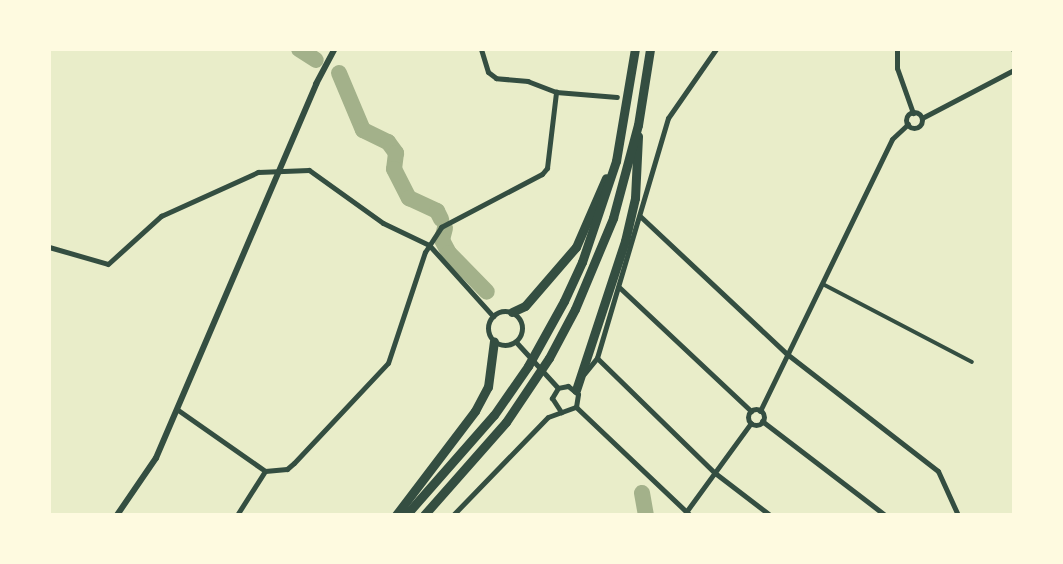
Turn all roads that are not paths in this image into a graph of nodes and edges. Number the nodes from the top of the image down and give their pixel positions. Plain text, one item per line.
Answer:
1 (335, 49) edge
2 (481, 49) edge
3 (635, 49) edge
4 (650, 49) edge
5 (716, 49) edge
6 (897, 49) edge
7 (1014, 70) edge
8 (556, 92) junction
9 (617, 97) dead end
10 (913, 113) junction
11 (922, 118) junction
12 (908, 124) junction
13 (638, 125) junction
14 (616, 161) junction
15 (282, 169) junction
16 (641, 217) junction
17 (429, 246) junction
18 (49, 247) edge
19 (821, 283) junction
20 (620, 288) junction
21 (512, 312) junction
22 (493, 316) junction
23 (494, 341) junction
24 (516, 342) junction
25 (787, 354) junction
26 (597, 355) junction
27 (972, 362) dead end
28 (558, 388) junction
29 (576, 388) junction
30 (576, 407) junction
31 (178, 410) junction
32 (751, 411) junction
33 (760, 411) junction
34 (561, 412) junction
35 (762, 421) junction
36 (751, 423) junction
37 (265, 471) junction
38 (715, 472) junction
39 (688, 513) edge
40 (117, 515) edge
41 (237, 515) edge
42 (396, 515) edge
43 (406, 515) edge
44 (424, 515) edge
45 (453, 515) edge
46 (770, 515) edge
47 (885, 515) edge
48 (958, 515) edge

1 - 15 street
2 - 8 street
3 - 14 highway
4 - 13 highway
5 - 16 street
6 - 10 street
7 - 11 street
8 - 9 street
8 - 17 street
10 - 11 street
10 - 12 street
11 - 12 street
12 - 19 street
13 - 29 highway
13 - 44 highway
14 - 21 highway
14 - 43 highway
15 - 17 street
15 - 18 street
15 - 31 street
16 - 20 street
16 - 25 street
17 - 22 street
17 - 37 street
19 - 25 street
19 - 27 street
20 - 26 street
20 - 32 street
21 - 22 street
21 - 24 street
22 - 23 street
23 - 24 street
23 - 42 highway
24 - 28 street
25 - 33 street
25 - 48 street
26 - 29 street
26 - 38 street
28 - 29 street
28 - 34 street
29 - 30 street
30 - 34 street
30 - 39 street
31 - 37 street
31 - 40 street
32 - 33 street
32 - 36 street
33 - 35 street
34 - 45 street
35 - 36 street
35 - 47 street
36 - 38 street
37 - 41 street
38 - 39 street
38 - 46 street

